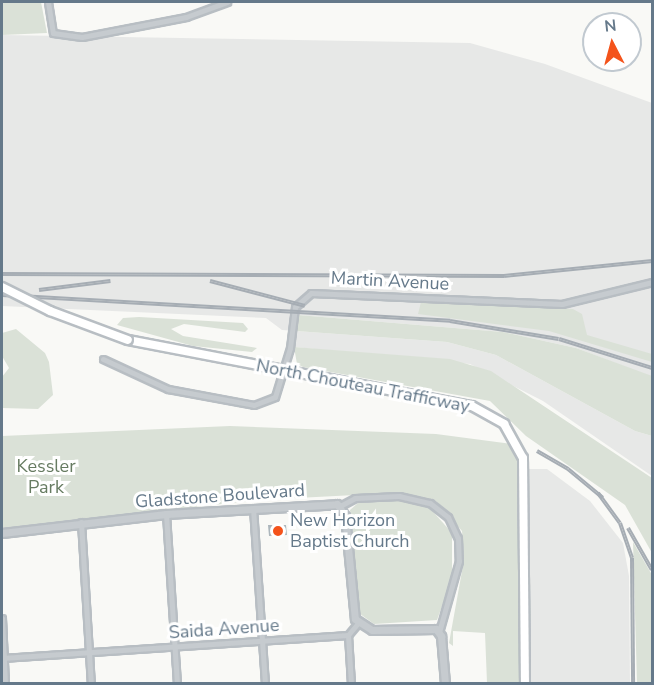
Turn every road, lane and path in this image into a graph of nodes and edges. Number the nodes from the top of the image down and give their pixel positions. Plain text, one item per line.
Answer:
1 (48, 2) edge
2 (227, 2) edge
3 (652, 282) edge
4 (2, 287) edge
5 (103, 359) dead end
6 (284, 371) junction
7 (340, 506) junction
8 (253, 508) junction
9 (166, 514) junction
10 (81, 522) junction
11 (2, 533) edge
12 (2, 618) edge
13 (358, 623) junction
14 (440, 632) junction
15 (348, 635) junction
16 (262, 642) junction
17 (175, 647) junction
18 (89, 652) junction
19 (3, 658) edge
20 (5, 684) edge
21 (91, 684) edge
22 (177, 684) edge
23 (265, 684) edge
24 (351, 684) edge
25 (445, 684) edge
26 (525, 684) edge

1 - 2 street
3 - 6 street, Martin Avenue
4 - 6 main road, North Chouteau Trafficway, bridge
5 - 6 street, Martin Avenue
6 - 26 main road, North Chouteau Trafficway
7 - 8 street, Gladstone Boulevard
7 - 13 street
7 - 14 street, Gladstone Boulevard
8 - 9 street, Gladstone Boulevard
8 - 16 street
9 - 10 street, Gladstone Boulevard
9 - 17 street
10 - 11 street, Gladstone Boulevard
10 - 18 street
12 - 19 street
13 - 14 street
13 - 15 street
14 - 25 street
15 - 16 street, Saida Avenue
15 - 24 street
16 - 17 street, Saida Avenue
16 - 23 street
17 - 18 street, Saida Avenue
17 - 22 street
18 - 19 street, Saida Avenue
18 - 21 street
19 - 20 street

